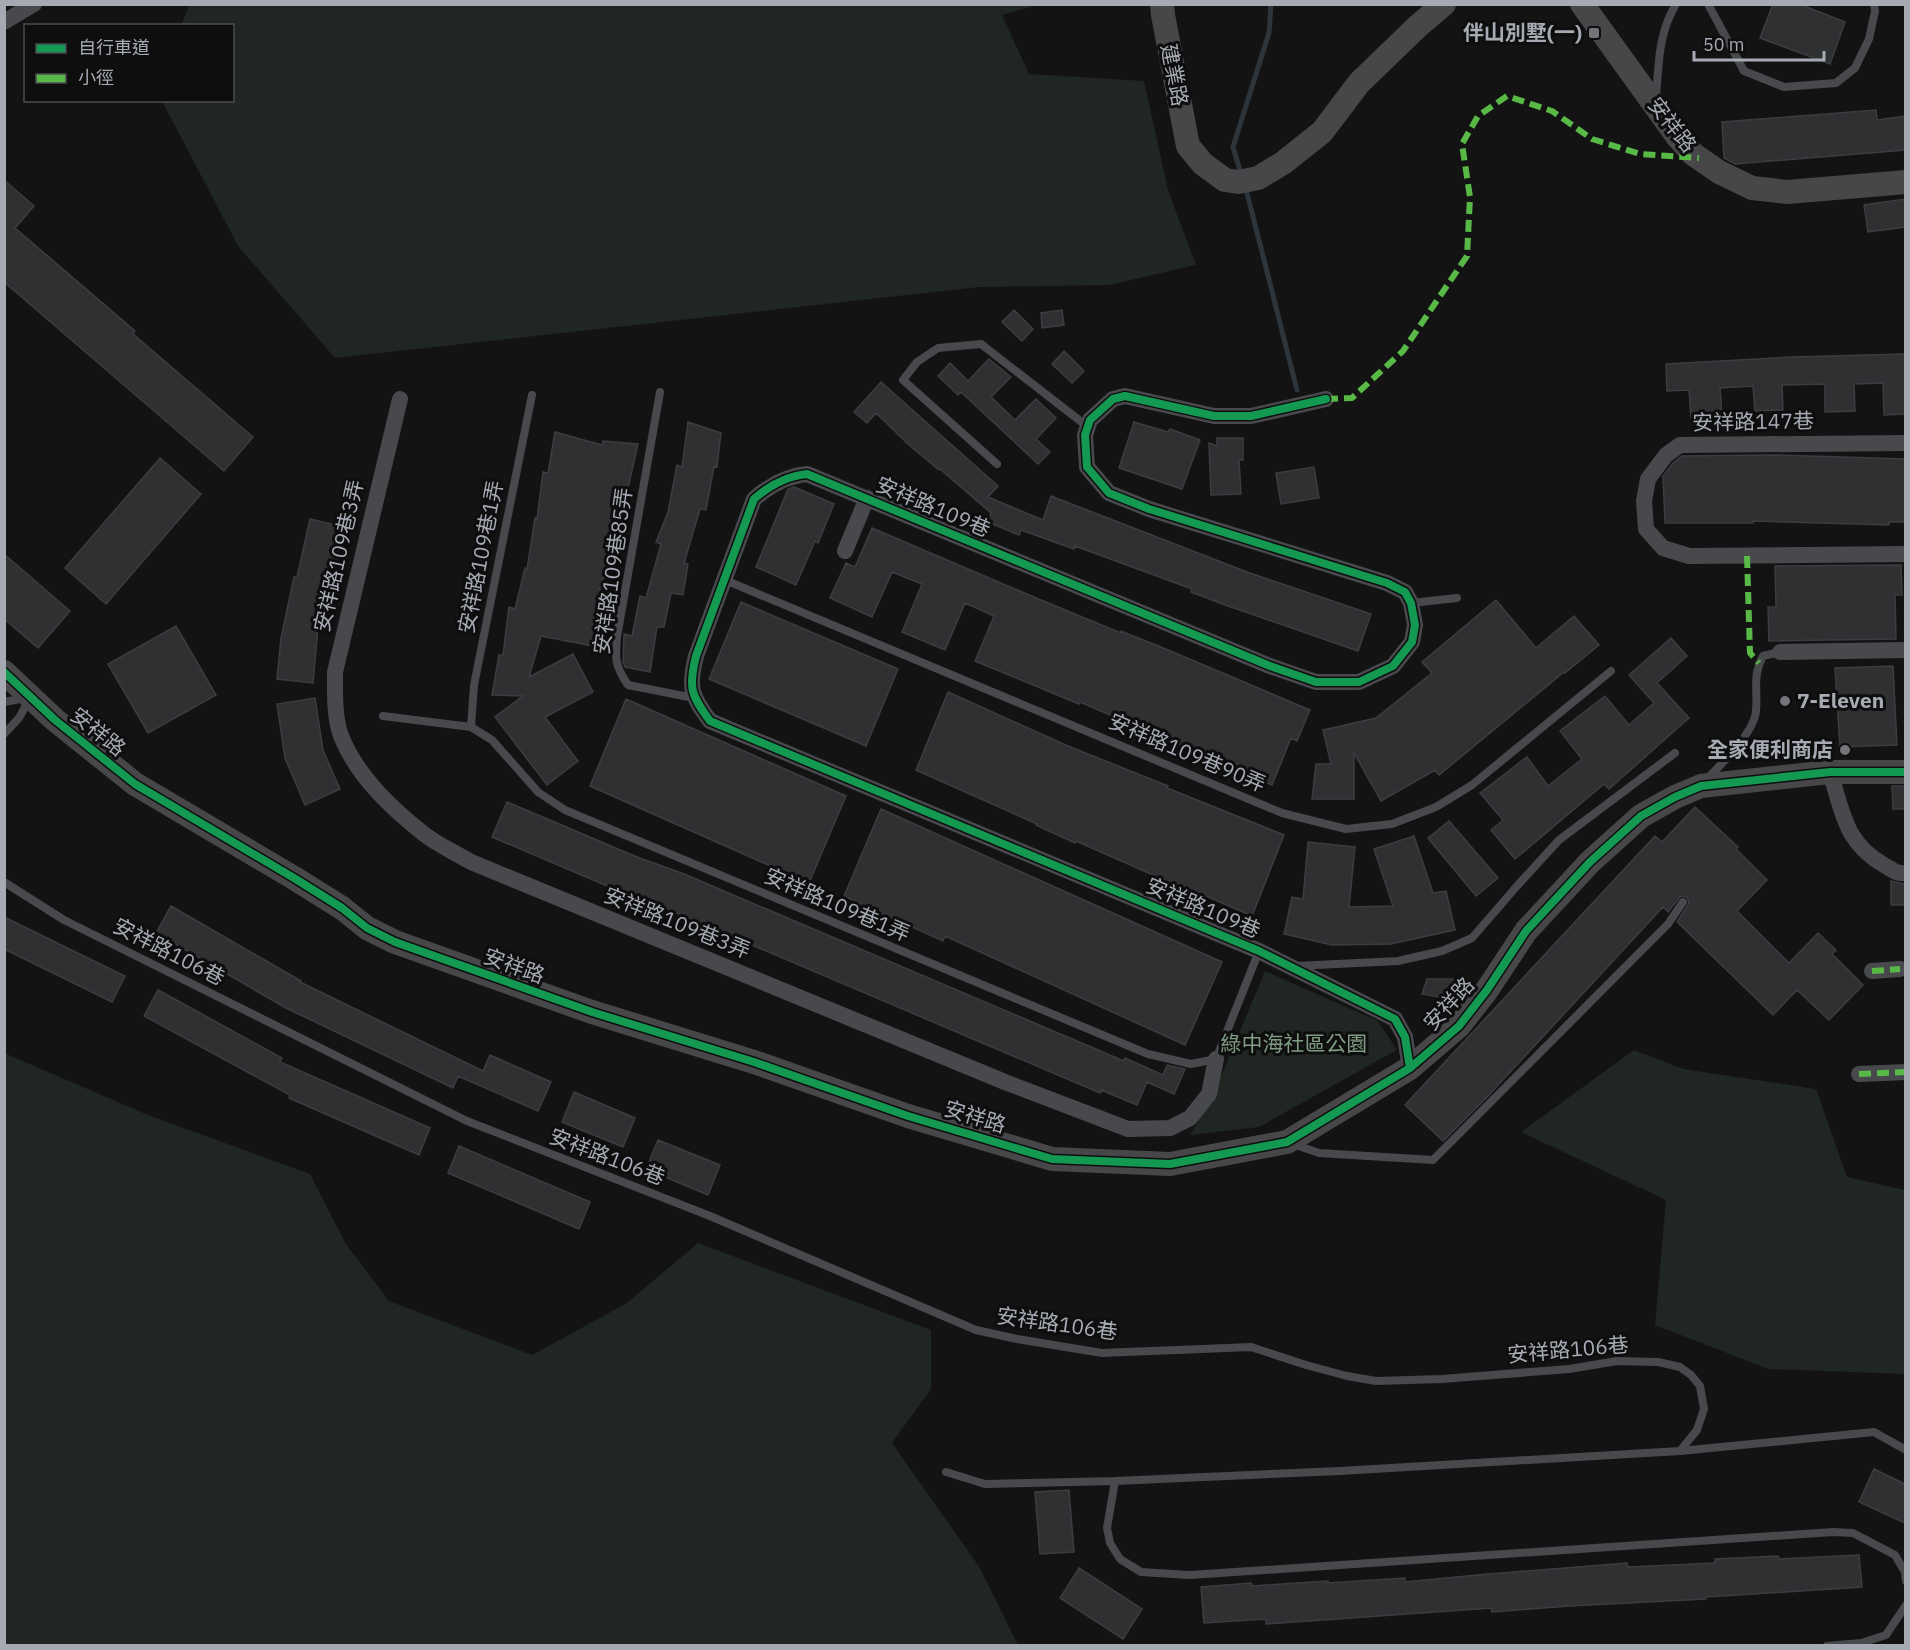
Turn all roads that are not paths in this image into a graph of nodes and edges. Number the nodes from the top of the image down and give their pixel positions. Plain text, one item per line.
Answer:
1 (34, 4) edge
2 (1162, 4) edge
3 (1444, 4) edge
4 (1582, 4) edge
5 (1676, 4) edge
6 (1707, 4) edge
7 (1874, 4) edge
8 (4, 22) edge
9 (1656, 105) junction
10 (1905, 182) edge
11 (660, 392) dead end
12 (532, 395) dead end
13 (400, 399) dead end
14 (1326, 399) dead end
15 (1088, 427) junction
16 (1905, 443) edge
17 (997, 464) dead end
18 (867, 498) junction
19 (845, 551) dead end
20 (1905, 554) edge
21 (725, 580) junction
22 (1456, 598) dead end
23 (1411, 603) junction
24 (1905, 650) edge
25 (1780, 652) joint
26 (1611, 671) dead end
27 (4, 672) edge
28 (31, 697) junction
29 (694, 698) junction
30 (4, 702) edge
31 (383, 716) dead end
32 (471, 727) junction
33 (4, 734) edge
34 (1675, 753) dead end
35 (1830, 772) junction
36 (1905, 772) edge
37 (1701, 786) junction
38 (1905, 873) edge
39 (4, 882) edge
40 (1683, 902) dead end
41 (1259, 951) junction
42 (1289, 966) junction
43 (1903, 969) edge
44 (1872, 970) dead end
45 (1216, 1059) junction
46 (1410, 1068) junction
47 (1905, 1072) edge
48 (1859, 1074) dead end
49 (1287, 1142) junction
50 (1905, 1450) edge
51 (1680, 1451) junction
52 (945, 1472) dead end
53 (1114, 1481) junction
54 (1905, 1581) edge
55 (1905, 1605) edge
56 (1827, 1646) edge

1 - 8 street
2 - 3 street, 建業路
4 - 9 street, 安祥路
5 - 9 lane
6 - 7 lane
9 - 10 street, 安祥路
11 - 29 lane, 安祥路109巷85弄
12 - 32 lane, 安祥路109巷1弄
13 - 45 street, 安祥路109巷3弄
14 - 15 street
15 - 17 lane
15 - 23 street
16 - 20 street, 安祥路147巷
18 - 19 street
18 - 21 street, 安祥路109巷
18 - 23 street, 安祥路109巷
21 - 26 lane, 安祥路109巷90弄
21 - 29 street, 安祥路109巷
22 - 23 lane
24 - 25 street
25 - 37 lane
27 - 28 street, 安祥路
28 - 30 lane
28 - 33 lane
28 - 49 street, 安祥路
29 - 41 street, 安祥路109巷
31 - 32 lane, 安祥路109巷1弄
32 - 45 lane, 安祥路109巷1弄
34 - 42 lane
35 - 36 street, 安祥路
35 - 37 street, 安祥路
35 - 38 street
37 - 46 street, 安祥路
39 - 51 lane, 安祥路106巷
40 - 49 lane
41 - 42 street, 安祥路109巷
41 - 45 lane, 安祥路109巷3弄
42 - 46 street, 安祥路109巷
43 - 44 street
46 - 49 street, 安祥路
47 - 48 street
50 - 51 lane
51 - 53 lane
52 - 53 lane
53 - 54 lane
55 - 56 lane

